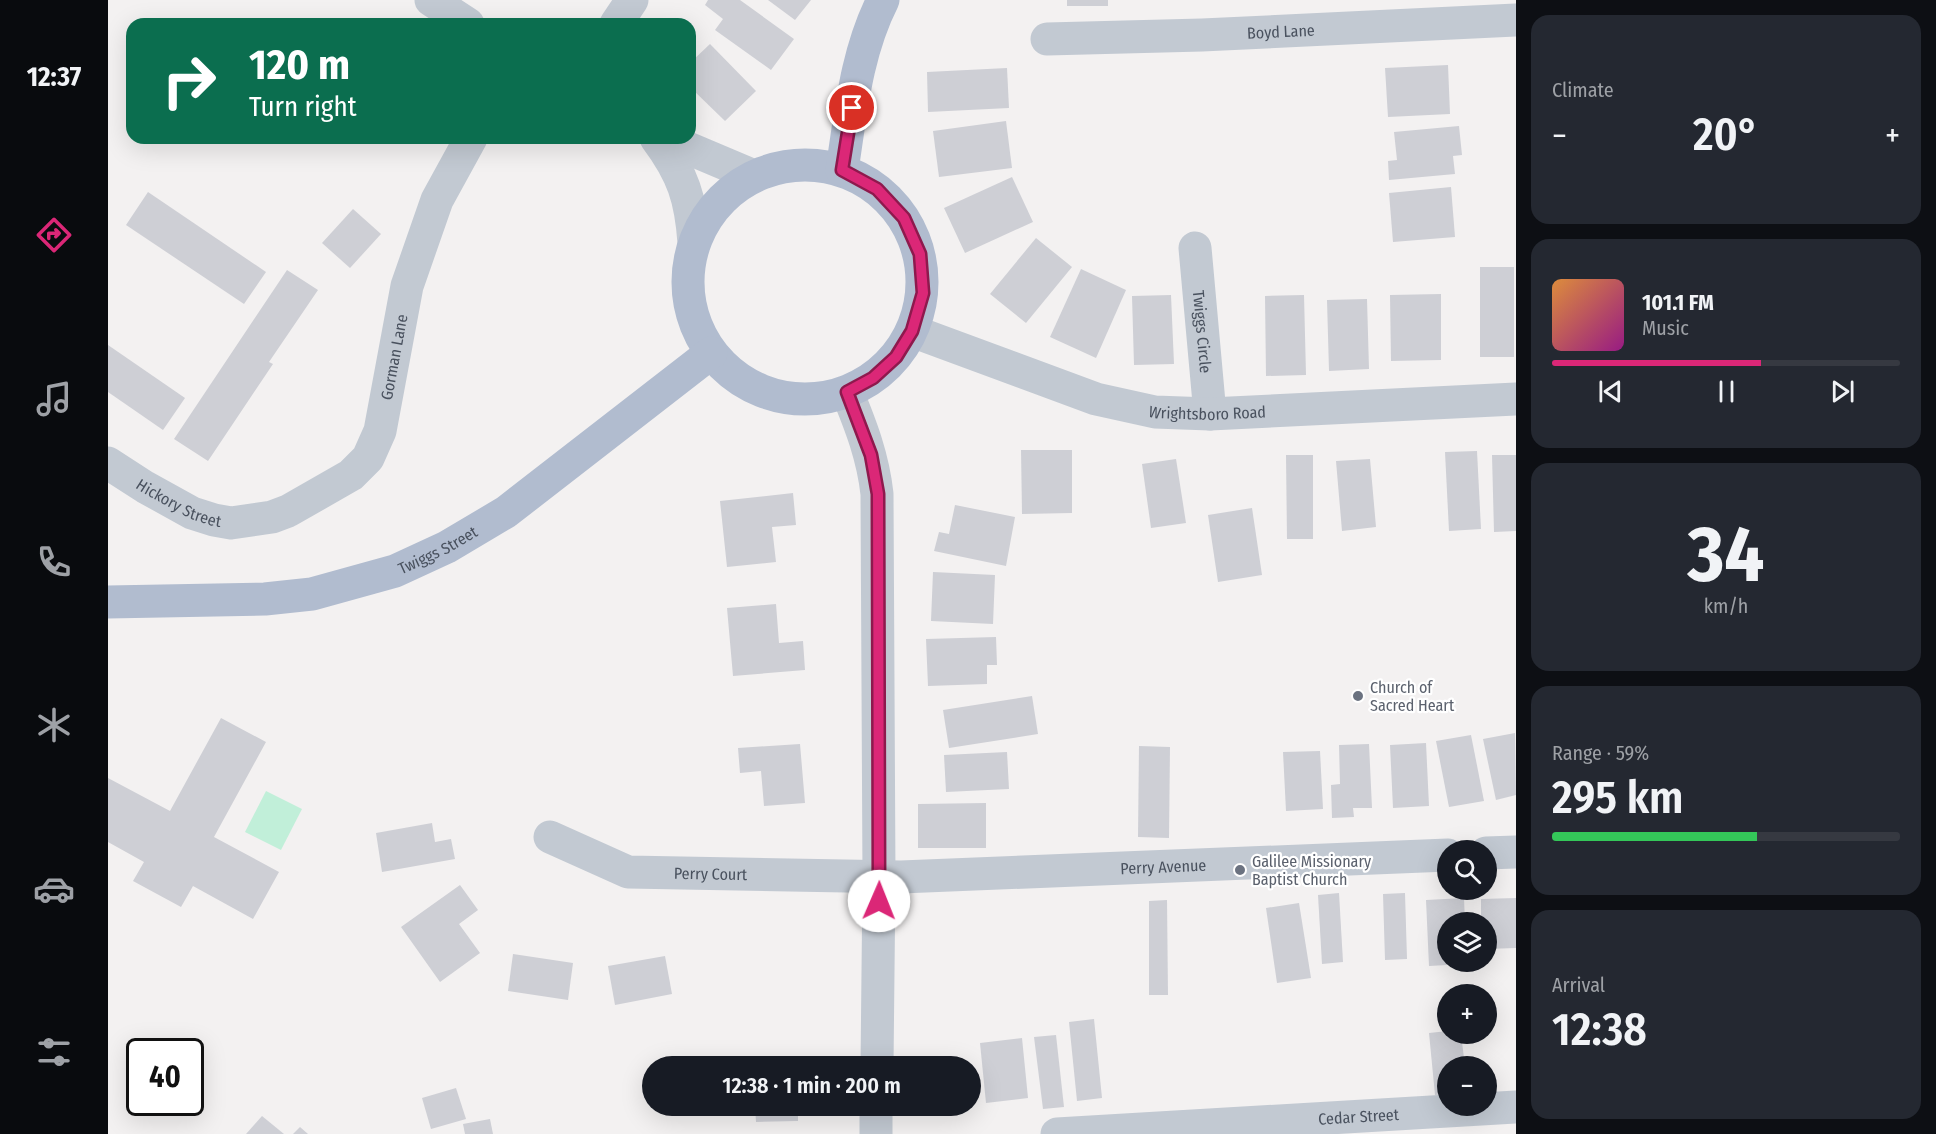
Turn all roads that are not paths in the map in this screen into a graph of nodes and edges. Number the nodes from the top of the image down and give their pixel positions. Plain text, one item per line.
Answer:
1 (431, 0) edge
2 (632, 0) edge
3 (883, 0) edge
4 (459, 18) edge
5 (620, 18) edge
6 (1516, 20) edge
7 (1047, 39) dead end
8 (468, 144) edge
9 (661, 144) edge
10 (678, 144) edge
11 (842, 170) junction
12 (754, 176) junction
13 (694, 243) junction
14 (1195, 248) dead end
15 (912, 331) junction
16 (711, 353) junction
17 (847, 392) junction
18 (1516, 399) edge
19 (1210, 414) junction
20 (108, 463) edge
21 (256, 520) joint
22 (108, 602) edge
23 (550, 837) dead end
24 (1516, 852) edge
25 (1497, 853) edge
26 (1437, 855) edge
27 (879, 878) junction
28 (877, 1056) edge
29 (1516, 1107) edge
30 (876, 1116) edge
31 (876, 1134) edge
32 (1057, 1134) edge

1 - 4 street
2 - 5 street
3 - 11 main road
6 - 7 street, Boyd Lane
8 - 21 street, Gorman Lane
9 - 13 street
10 - 12 street
11 - 12 main road
11 - 15 main road
12 - 13 main road
13 - 16 main road
14 - 19 street, Twiggs Circle
15 - 17 main road
15 - 19 street, Wrightsboro Road
16 - 17 main road
16 - 22 main road, Twiggs Street
17 - 27 street
18 - 19 street, Wrightsboro Road
20 - 21 street, Hickory Street
23 - 27 street, Perry Court
24 - 25 street
26 - 27 street, Perry Avenue
27 - 28 street
29 - 32 street, Cedar Street
30 - 31 street

